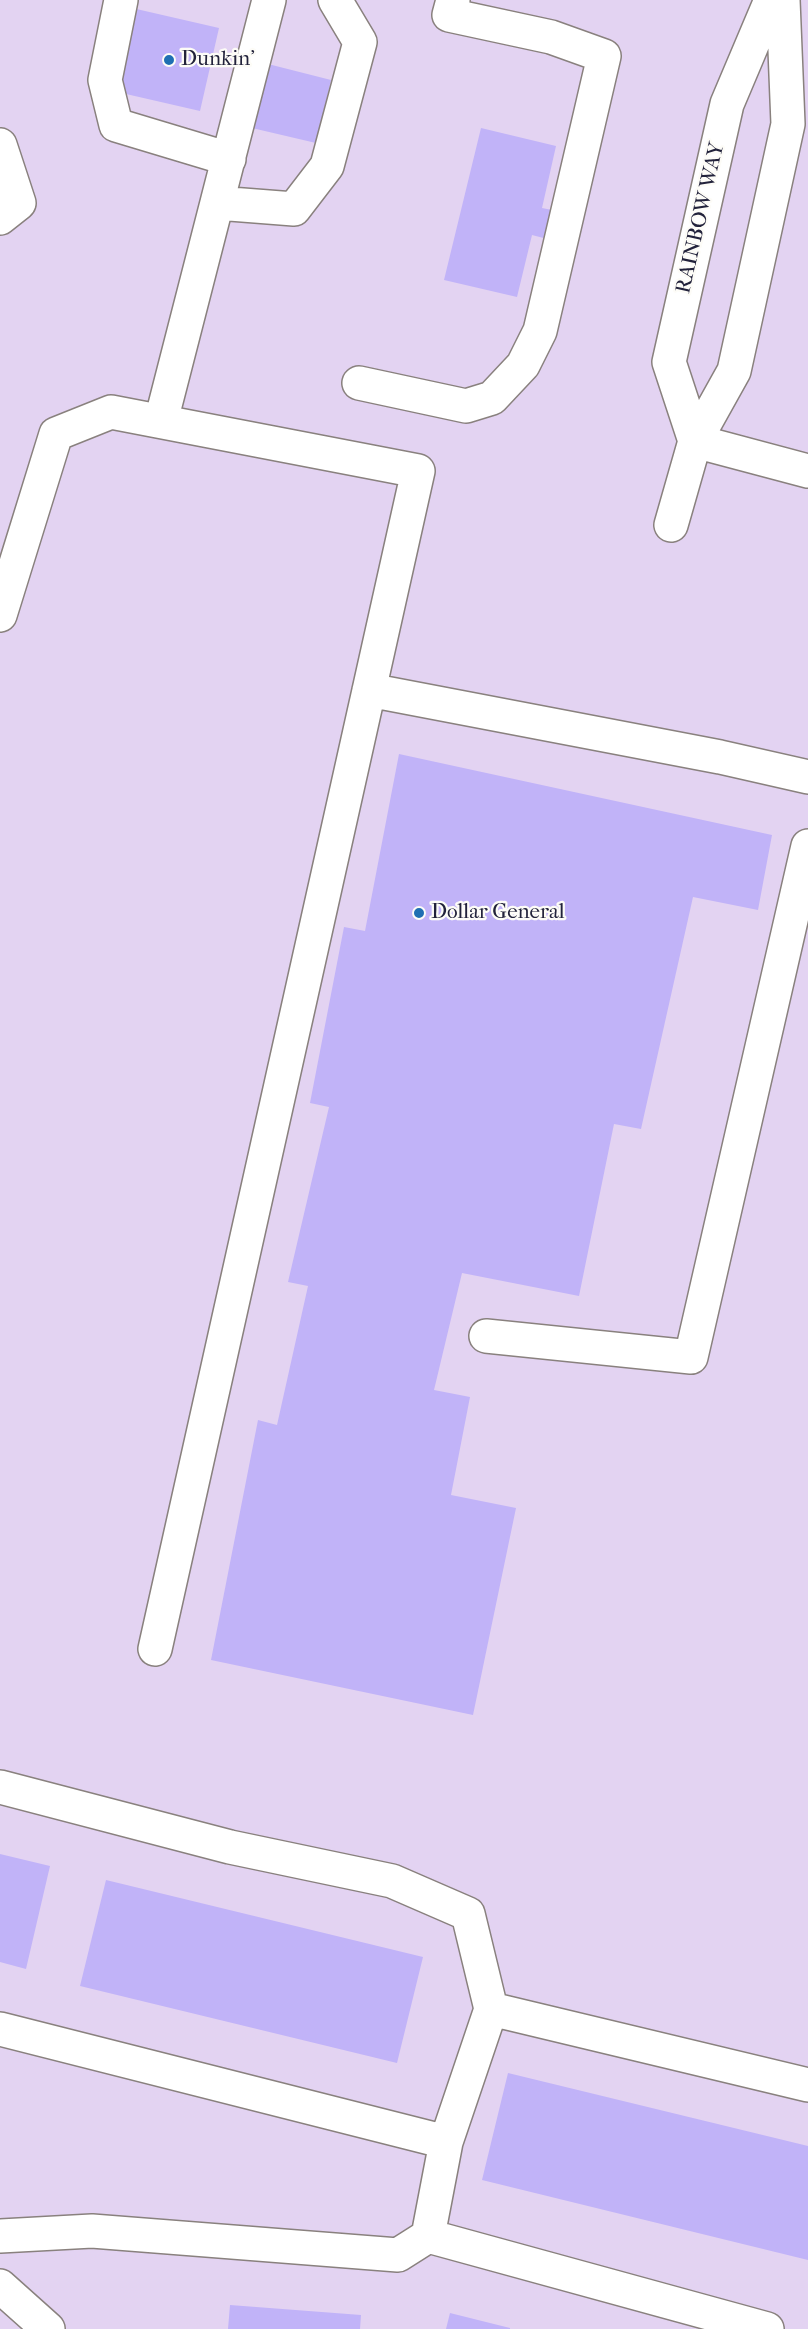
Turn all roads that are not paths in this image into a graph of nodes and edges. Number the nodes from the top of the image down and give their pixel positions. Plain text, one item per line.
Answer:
1 (121, 0) edge
2 (269, 0) edge
3 (335, 0) edge
4 (771, 0) edge
5 (783, 0) edge
6 (451, 7) edge
7 (0, 145) edge
8 (228, 159) junction
9 (217, 203) junction
10 (0, 218) edge
11 (359, 382) dead end
12 (160, 422) junction
13 (695, 441) junction
14 (808, 471) edge
15 (671, 525) dead end
16 (0, 615) edge
17 (369, 690) junction
18 (808, 777) edge
19 (808, 846) edge
20 (486, 1336) dead end
21 (155, 1649) dead end
22 (0, 1787) edge
23 (491, 2009) junction
24 (0, 2029) edge
25 (808, 2085) edge
26 (446, 2142) junction
27 (428, 2235) junction
28 (0, 2236) edge
29 (0, 2286) edge
30 (48, 2329) edge
31 (767, 2329) edge

1 - 8 street
2 - 8 street
3 - 9 street
4 - 13 street, RAINBOW WAY
5 - 13 street
6 - 11 street
7 - 10 street
8 - 9 street
9 - 12 street
12 - 16 street
12 - 17 street
13 - 14 street
13 - 15 street
17 - 18 street
17 - 21 street
19 - 20 street
22 - 23 street
23 - 25 street
23 - 26 street
24 - 26 street
26 - 27 street
27 - 28 street
27 - 31 street
29 - 30 street

